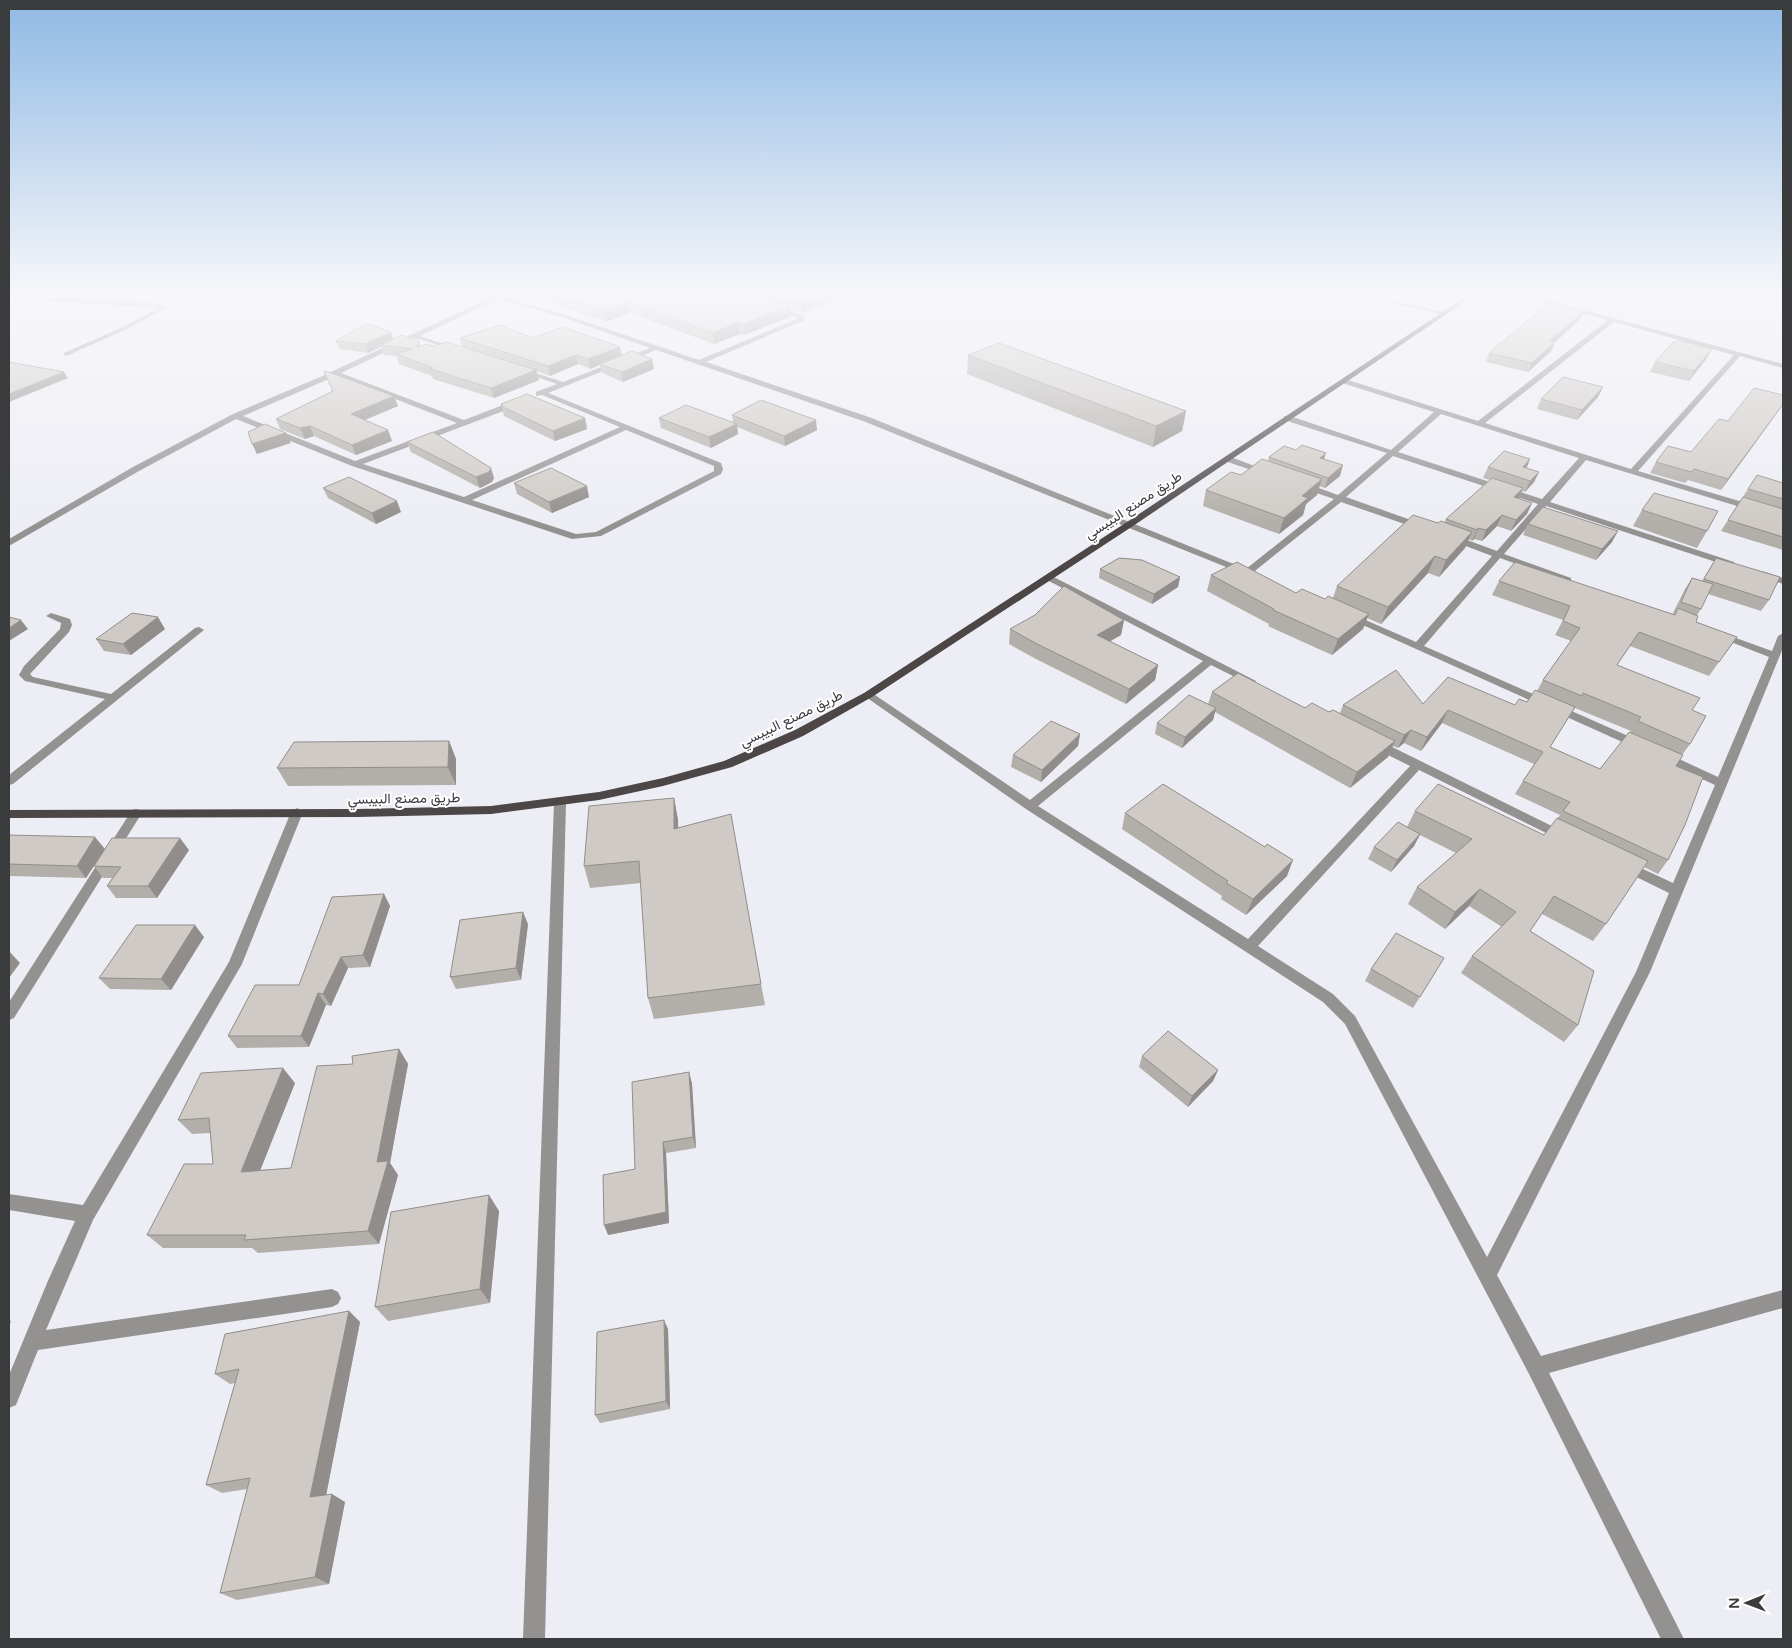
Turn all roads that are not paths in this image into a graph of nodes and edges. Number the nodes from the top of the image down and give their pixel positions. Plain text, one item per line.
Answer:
1 (333, 374) edge
2 (337, 374) edge
3 (532, 374) edge
4 (589, 374) edge
5 (735, 374) edge
6 (1357, 374) edge
7 (1543, 374) edge
8 (1720, 374) edge
9 (1345, 382) junction
10 (564, 384) junction
11 (525, 400) edge
12 (1440, 411) junction
13 (236, 416) junction
14 (1287, 418) junction
15 (465, 423) junction
16 (1479, 424) junction
17 (627, 426) junction
18 (1394, 452) junction
19 (1584, 457) junction
20 (1228, 459) junction
21 (355, 464) junction
22 (1633, 472) junction
23 (1274, 475) edge
24 (1293, 482) edge
25 (1340, 498) junction
26 (466, 500) junction
27 (1544, 503) junction
28 (1783, 517) edge
29 (1130, 524) junction
30 (9, 543) edge
31 (1499, 555) junction
32 (1737, 566) edge
33 (1756, 572) edge
34 (1048, 577) junction
35 (1783, 581) edge
36 (1581, 585) edge
37 (1338, 611) edge
38 (51, 616) dead end
39 (200, 630) dead end
40 (1710, 632) edge
41 (1783, 636) edge
42 (1418, 646) junction
43 (1774, 655) junction
44 (1210, 660) junction
45 (1262, 686) edge
46 (868, 695) junction
47 (114, 698) junction
48 (1365, 739) edge
49 (1417, 765) junction
50 (9, 781) edge
51 (1722, 783) junction
52 (560, 802) junction
53 (1030, 806) junction
54 (297, 812) junction
55 (136, 813) junction
56 (9, 814) edge
57 (1569, 839) edge
58 (1614, 861) edge
59 (1677, 891) junction
60 (1250, 946) junction
61 (9, 1014) edge
62 (9, 1202) edge
63 (87, 1214) junction
64 (1487, 1275) junction
65 (332, 1298) dead end
66 (1783, 1299) edge
67 (32, 1342) junction
68 (1536, 1367) junction
69 (9, 1398) edge
70 (534, 1639) edge
71 (1673, 1639) edge

1 - 13 street
2 - 15 street
3 - 10 street
4 - 10 street
5 - 29 street
6 - 9 main road, طريق مصنع البيبسي
7 - 16 street
8 - 22 street
9 - 12 street
9 - 14 main road, طريق مصنع البيبسي
10 - 17 street
11 - 15 street
12 - 16 street
12 - 18 street
13 - 21 street
13 - 30 street
14 - 18 street
14 - 20 main road, طريق مصنع البيبسي
15 - 21 street
16 - 19 street
17 - 26 street
17 - 26 street
18 - 25 street
18 - 27 street
19 - 22 street
19 - 27 street
20 - 23 street
20 - 29 main road, طريق مصنع البيبسي
21 - 26 street
22 - 28 street
24 - 25 street
25 - 29 street
25 - 31 street
27 - 31 street
27 - 32 street
29 - 34 main road, طريق مصنع البيبسي
31 - 36 street
31 - 42 street
33 - 35 street
34 - 44 street
34 - 46 main road, طريق مصنع البيبسي
37 - 42 street
38 - 47 street
39 - 47 street
40 - 43 street
41 - 43 street
42 - 51 street
43 - 51 street
44 - 45 street
44 - 53 street
46 - 52 main road, طريق مصنع البيبسي
46 - 53 street
47 - 50 street
48 - 49 street
49 - 57 street
49 - 60 street
51 - 59 street
52 - 54 main road, طريق مصنع البيبسي
52 - 70 street
53 - 60 street
54 - 55 main road, طريق مصنع البيبسي
54 - 63 street
55 - 56 main road, طريق مصنع البيبسي
55 - 61 street
58 - 59 street
59 - 64 street
60 - 64 street
62 - 63 street
63 - 67 street
64 - 68 street
65 - 67 street
66 - 68 street
67 - 69 street
68 - 71 street

